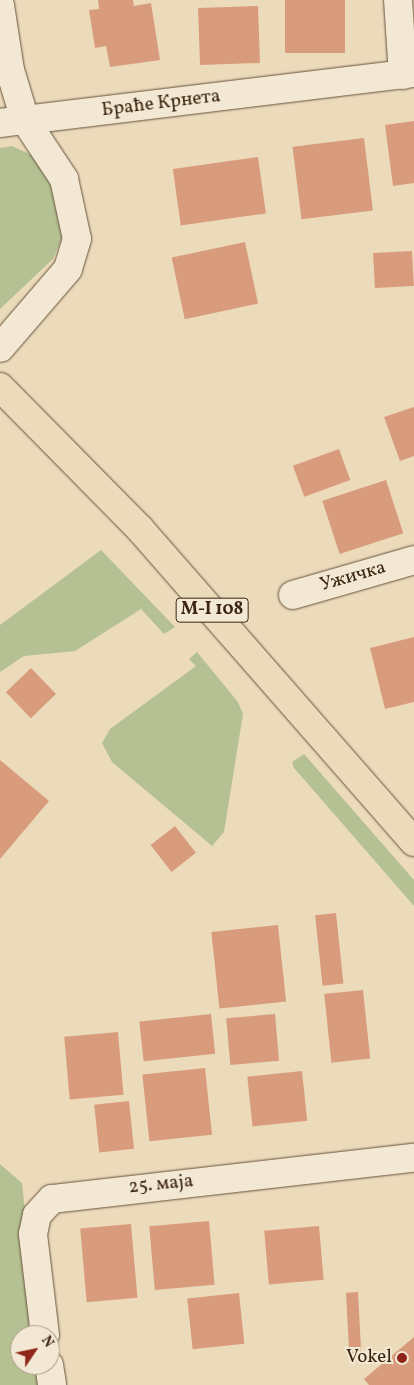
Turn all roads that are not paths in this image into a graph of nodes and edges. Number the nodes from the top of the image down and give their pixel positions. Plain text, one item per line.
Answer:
1 (398, 0) edge
2 (0, 5) edge
3 (408, 74) edge
4 (12, 122) edge
5 (0, 348) edge
6 (0, 387) edge
7 (414, 560) edge
8 (293, 595) dead end
9 (414, 842) edge
10 (414, 1158) edge
11 (44, 1325) edge

1 - 3 street
2 - 4 street
3 - 4 street, Браће Крнета
4 - 5 street
6 - 9 main road, M-I 108
7 - 8 street, Ужичка
10 - 11 street, 25. маја

